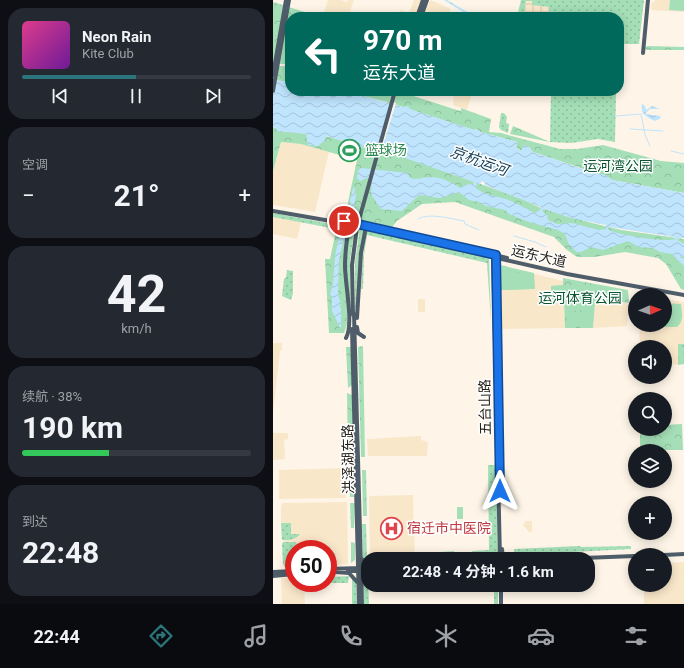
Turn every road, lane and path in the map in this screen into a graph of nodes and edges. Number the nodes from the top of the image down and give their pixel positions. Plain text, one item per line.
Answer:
1 (285, 0) edge
2 (289, 0) edge
3 (426, 0) edge
4 (648, 0) edge
5 (286, 12) joint
6 (422, 12) edge
7 (285, 17) edge
8 (285, 18) edge
9 (642, 52) dead end
10 (273, 75) edge
11 (273, 92) edge
12 (395, 96) edge
13 (273, 210) edge
14 (350, 223) junction
15 (366, 227) junction
16 (495, 256) junction
17 (684, 294) edge
18 (353, 315) junction
19 (364, 337) dead end
20 (346, 338) dead end
21 (358, 545) junction
22 (501, 552) edge
23 (361, 556) joint
24 (672, 556) edge
25 (684, 556) edge
26 (628, 557) edge
27 (628, 557) edge
28 (595, 558) edge
29 (595, 560) edge
30 (346, 568) junction
31 (360, 569) junction
32 (337, 570) edge
33 (285, 571) edge
34 (273, 572) edge
35 (337, 572) edge
36 (337, 572) edge
37 (285, 575) edge
38 (273, 576) edge
39 (362, 592) edge
40 (502, 592) edge
41 (359, 598) junction
42 (361, 603) edge
43 (502, 604) edge

1 - 5 main road
2 - 5 main road
3 - 6 main road
4 - 9 main road
7 - 10 main road
8 - 11 main road
12 - 18 main road, bridge
13 - 14 main road, 运东大道
14 - 15 main road, 运东大道
14 - 20 main road
15 - 16 main road, 运东大道
15 - 19 main road
16 - 17 main road, 运东大道
16 - 22 main road, 五台山路
18 - 21 main road, 洪泽湖东路
18 - 23 main road, 洪泽湖东路
21 - 30 main road
21 - 31 main road, 洪泽湖东路
23 - 31 main road, 洪泽湖东路
24 - 25 main road
26 - 28 main road
27 - 29 main road
30 - 31 main road
30 - 32 main road
31 - 35 main road
31 - 41 main road, 洪泽湖东路
31 - 42 main road, 洪泽湖东路
33 - 34 main road
36 - 41 main road
37 - 38 main road
39 - 42 main road
40 - 43 main road
41 - 42 main road, 洪泽湖东路

